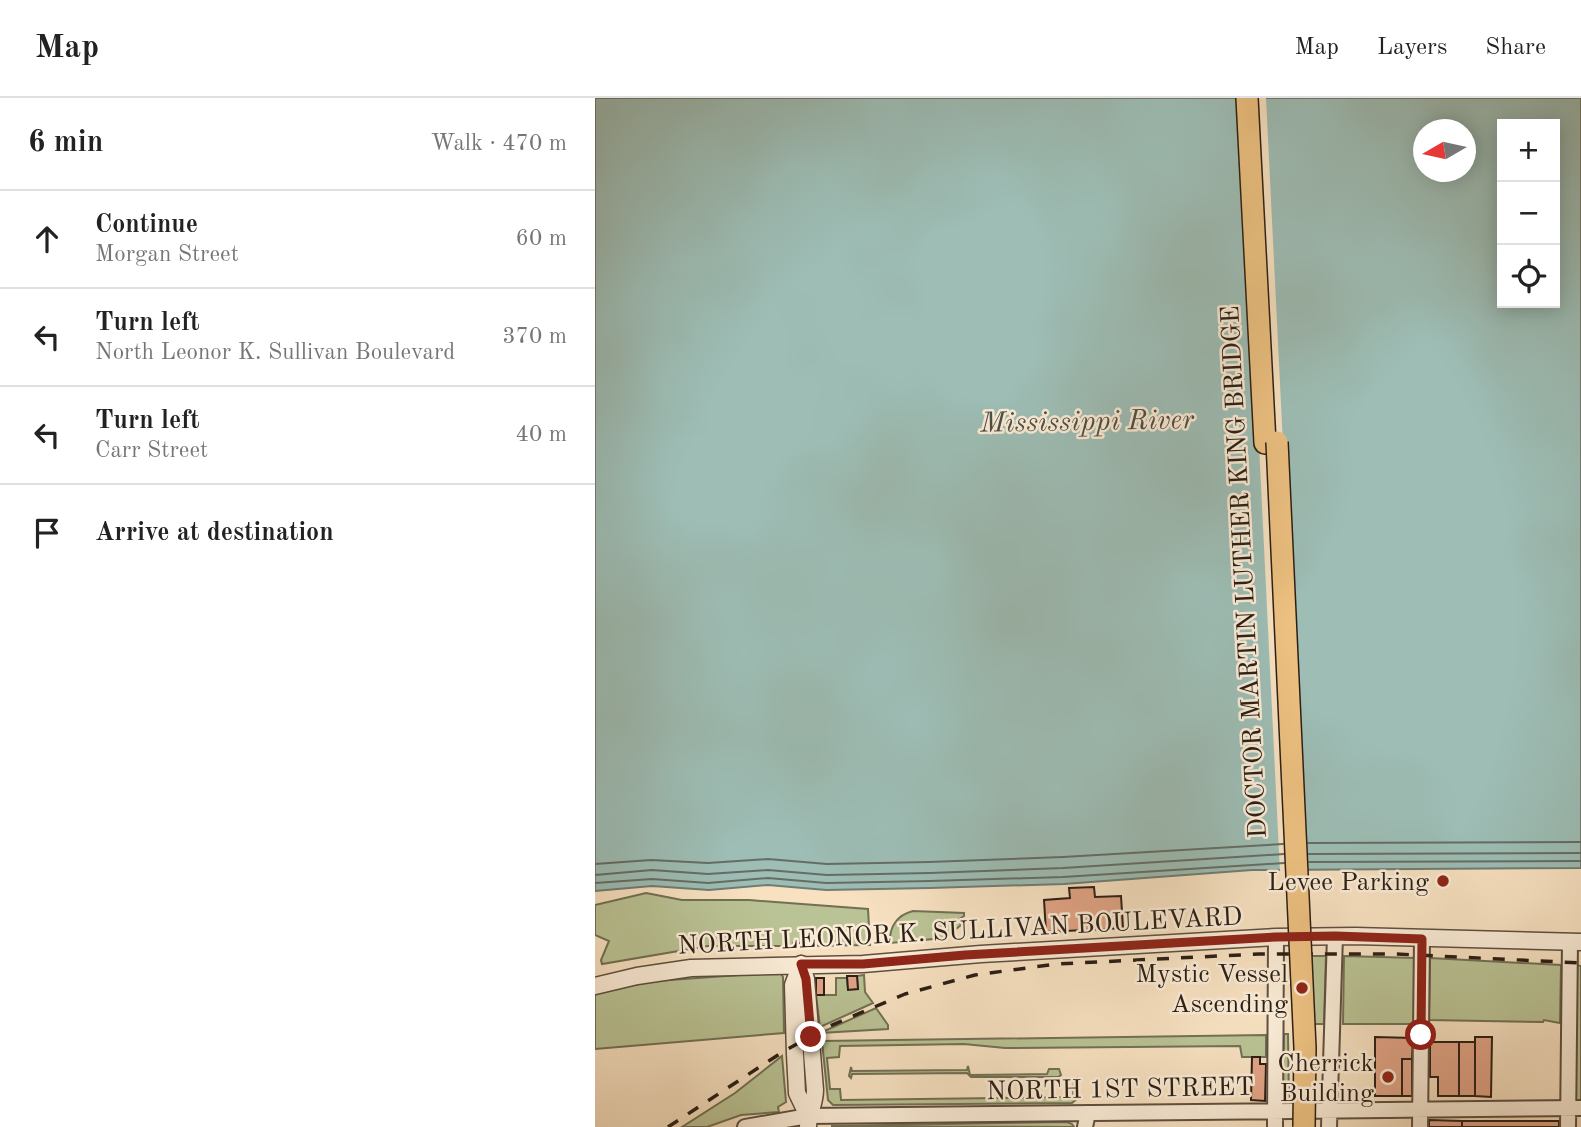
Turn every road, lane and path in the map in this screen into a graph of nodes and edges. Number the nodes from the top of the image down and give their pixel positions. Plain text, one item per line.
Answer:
1 (1247, 98) edge
2 (1258, 98) edge
3 (1335, 936) junction
4 (1276, 937) junction
5 (1422, 939) junction
6 (1576, 942) edge
7 (801, 964) junction
8 (595, 986) edge
9 (1574, 1108) edge
10 (1420, 1110) junction
11 (1276, 1111) junction
12 (1330, 1111) junction
13 (808, 1121) edge
14 (1088, 1122) edge
15 (745, 1127) edge
16 (1275, 1127) edge
17 (1294, 1127) edge
18 (1304, 1127) edge
19 (1329, 1127) edge
20 (1420, 1127) edge
21 (1568, 1127) edge

1 - 17 main road, DOCTOR MARTIN LUTHER KING BRIDGE
2 - 18 main road, DOCTOR MARTIN LUTHER KING BRIDGE, bridge
3 - 4 street, NORTH LEONOR K. SULLIVAN BOULEVARD
3 - 5 street, NORTH LEONOR K. SULLIVAN BOULEVARD
3 - 12 street
4 - 7 street, NORTH LEONOR K. SULLIVAN BOULEVARD
4 - 11 street
5 - 6 street, NORTH LEONOR K. SULLIVAN BOULEVARD
5 - 10 street
6 - 9 street
7 - 8 street, NORTH LEONOR K. SULLIVAN BOULEVARD
7 - 13 street
9 - 10 street, NORTH 1ST STREET
9 - 21 street
10 - 12 street, NORTH 1ST STREET
10 - 20 street
11 - 12 street, NORTH 1ST STREET
11 - 14 street, NORTH 1ST STREET
11 - 16 street
12 - 19 street
13 - 14 street, NORTH 1ST STREET
13 - 15 street, NORTH 1ST STREET

